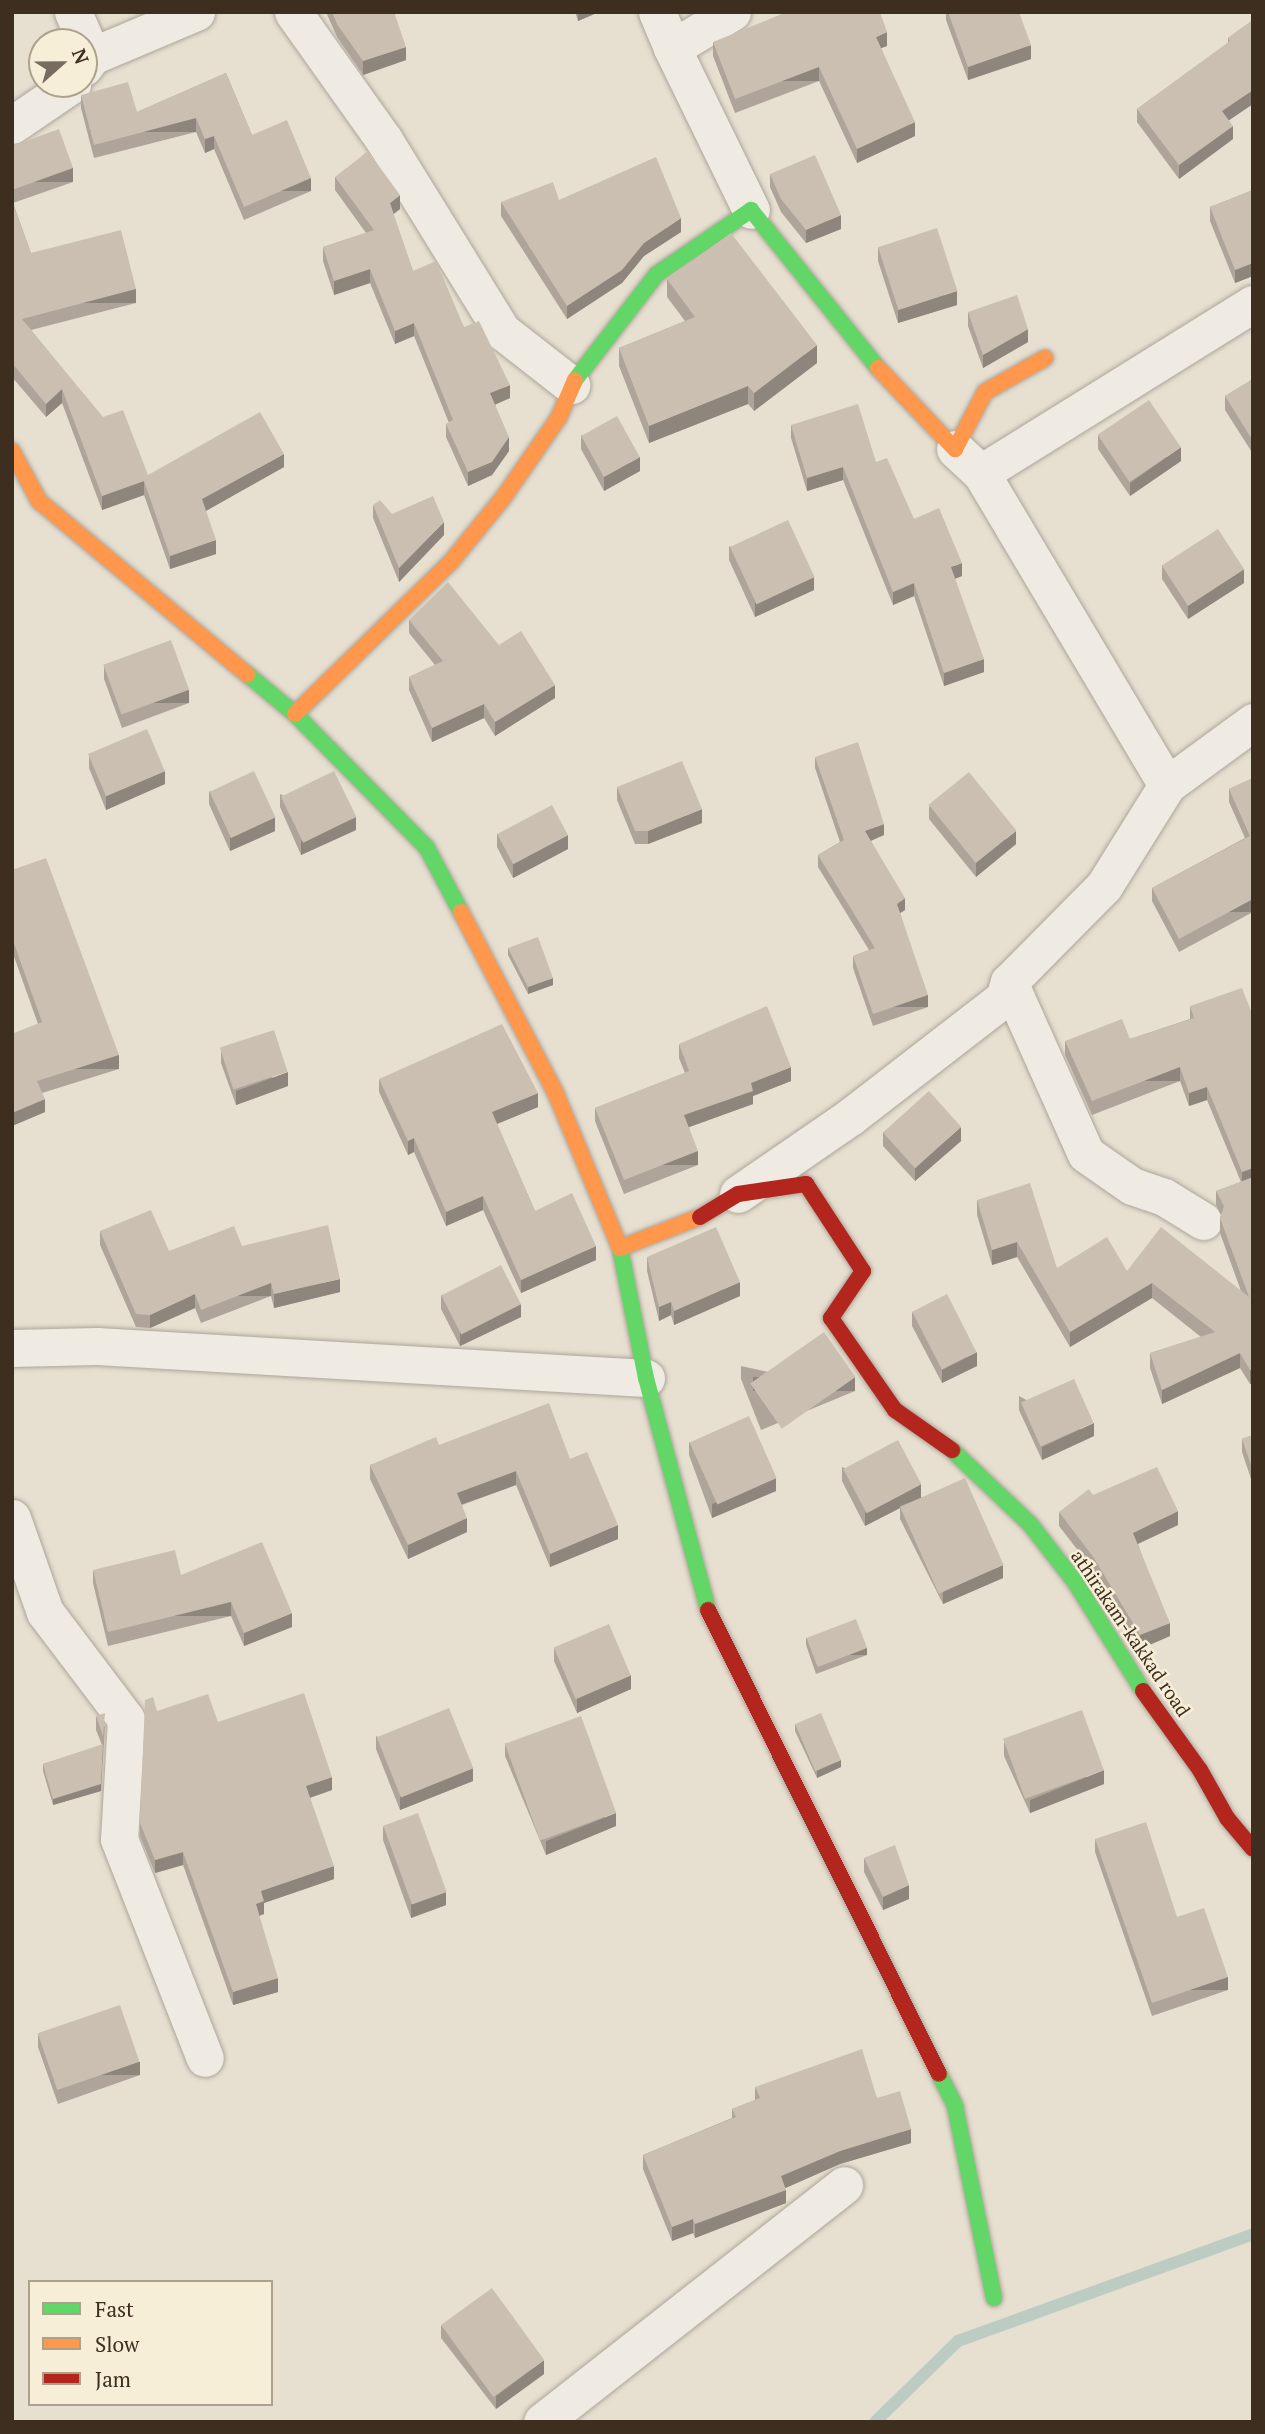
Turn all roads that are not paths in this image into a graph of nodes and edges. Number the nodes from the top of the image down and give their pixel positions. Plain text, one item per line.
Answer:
1 (196, 12) edge
2 (293, 12) edge
3 (657, 12) edge
4 (732, 12) edge
5 (672, 48) junction
6 (98, 61) edge
7 (46, 98) edge
8 (12, 125) edge
9 (751, 210) junction
10 (1253, 304) edge
11 (1045, 358) dead end
12 (571, 385) junction
13 (12, 451) edge
14 (968, 461) junction
15 (295, 714) junction
16 (1253, 722) edge
17 (1167, 785) junction
18 (1009, 982) junction
19 (738, 1194) junction
20 (1203, 1222) dead end
21 (620, 1248) junction
22 (12, 1348) edge
23 (646, 1378) junction
24 (12, 1518) edge
25 (1253, 1849) edge
26 (205, 2058) dead end
27 (844, 2185) dead end
28 (994, 2298) dead end
29 (541, 2422) edge

1 - 6 street
2 - 12 street
3 - 5 street
4 - 5 street
5 - 9 street
7 - 8 street
9 - 12 street
9 - 14 street
10 - 14 street
11 - 14 street
12 - 15 street
13 - 15 street
14 - 17 street
15 - 21 street
16 - 17 street
17 - 18 street
18 - 19 street
18 - 20 street
19 - 21 street, athirakam-kakkad road
19 - 25 street, athirakam-kakkad road
21 - 23 street
22 - 23 street
23 - 28 street
24 - 26 street
27 - 29 street

